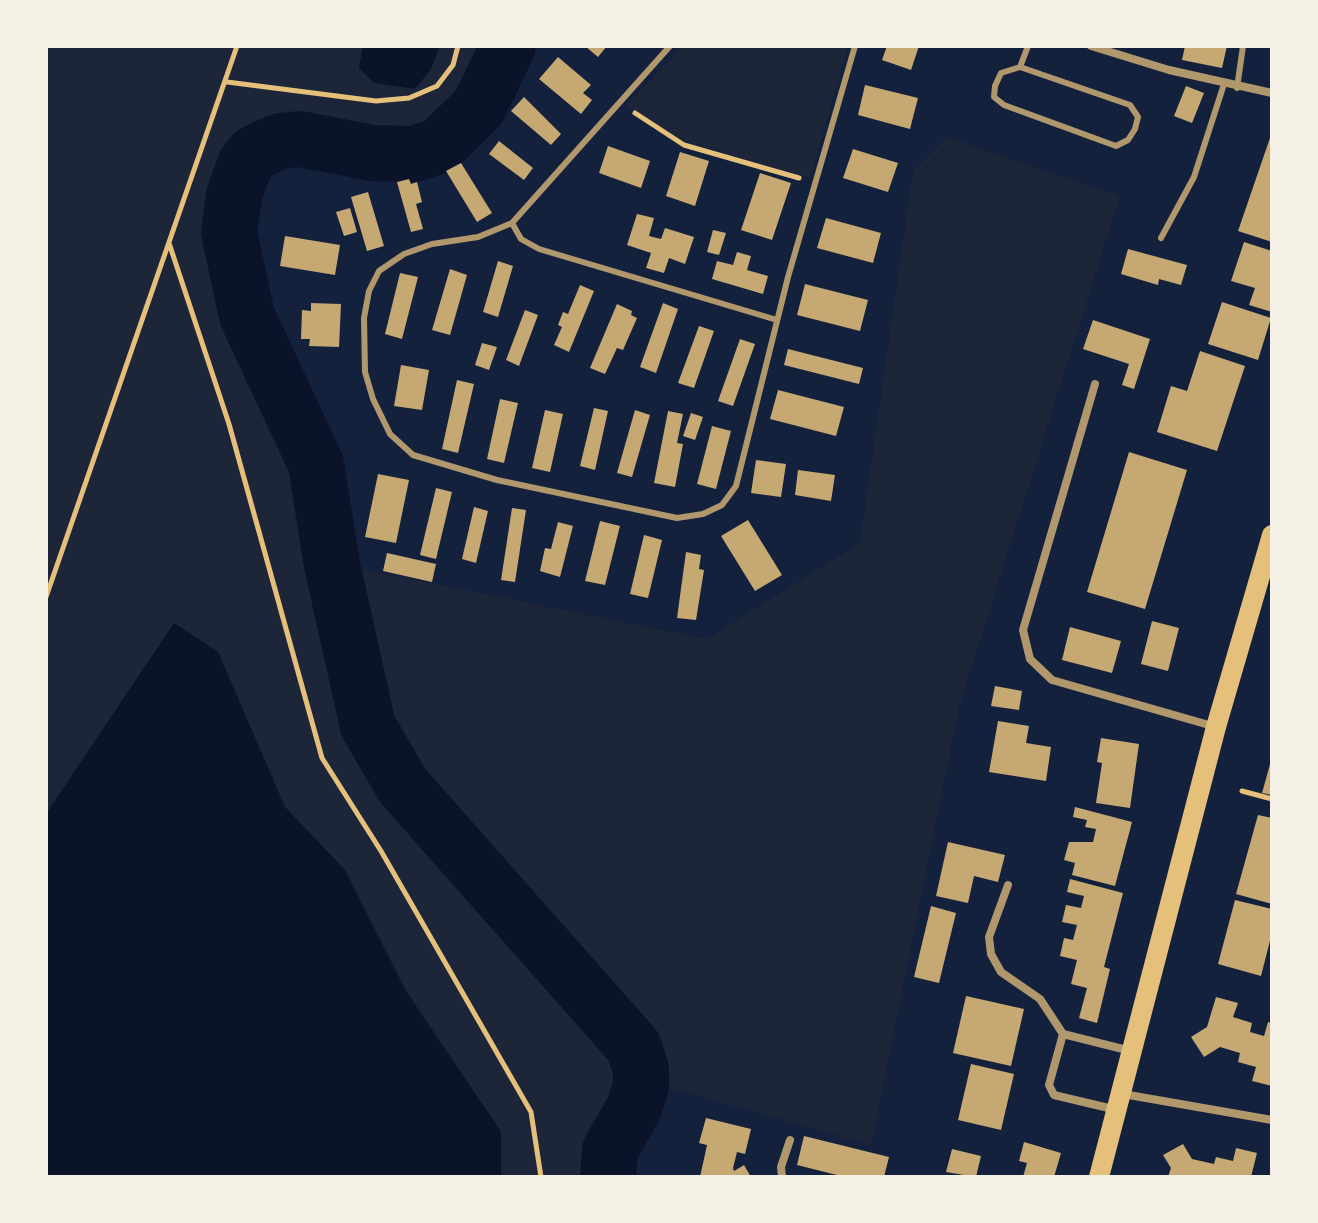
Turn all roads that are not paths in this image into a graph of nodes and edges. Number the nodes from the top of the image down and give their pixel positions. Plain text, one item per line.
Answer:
1 (670, 46) edge
2 (855, 46) edge
3 (1028, 46) edge
4 (1091, 46) edge
5 (1243, 46) edge
6 (1020, 67) junction
7 (1224, 84) junction
8 (1237, 88) junction
9 (1272, 93) edge
10 (512, 223) junction
11 (1161, 238) dead end
12 (777, 320) junction
13 (1095, 384) dead end
14 (1272, 535) edge
15 (1216, 727) junction
16 (1008, 885) dead end
17 (1063, 1034) junction
18 (1132, 1051) junction
19 (1119, 1102) junction
20 (1272, 1120) edge
21 (790, 1140) dead end
22 (782, 1177) edge
23 (1099, 1177) edge

1 - 10 lane
2 - 12 lane
3 - 6 lane
4 - 7 street
5 - 8 lane
6 - 6 lane
7 - 8 street
7 - 11 lane
8 - 9 street
10 - 12 lane
10 - 12 lane
13 - 15 street
14 - 15 main road
15 - 18 main road
16 - 17 street
17 - 18 street
17 - 19 street
18 - 19 main road
19 - 20 street
19 - 23 main road
21 - 22 street

